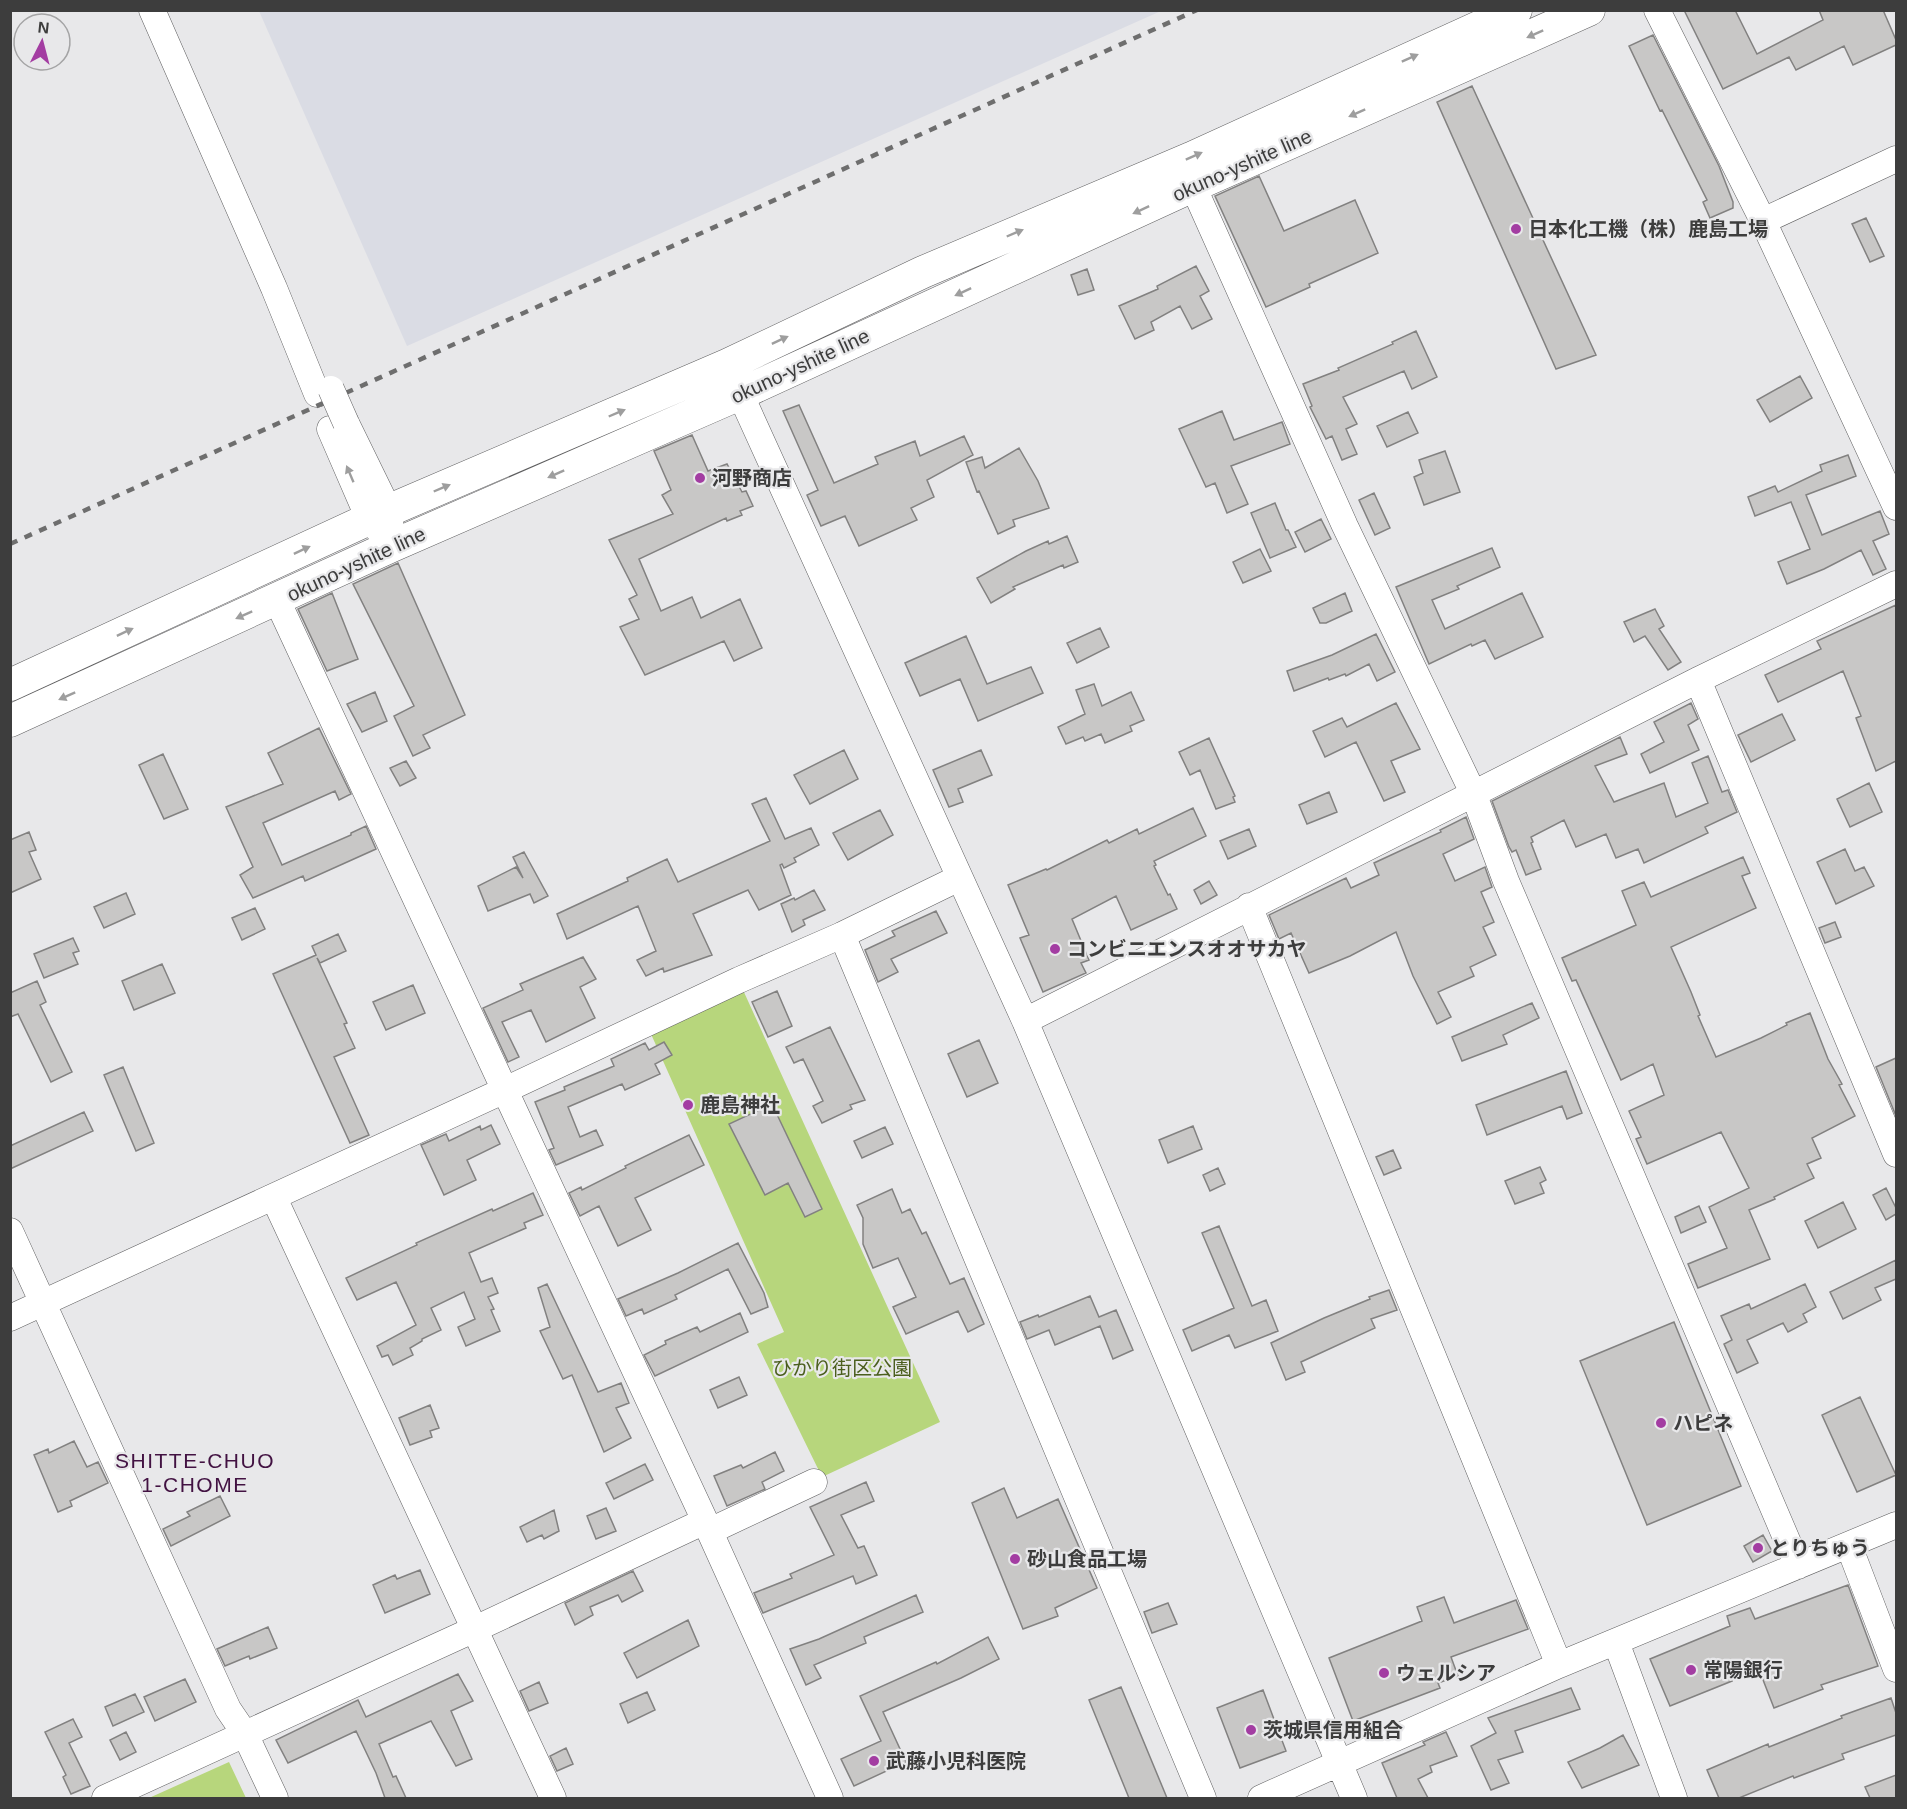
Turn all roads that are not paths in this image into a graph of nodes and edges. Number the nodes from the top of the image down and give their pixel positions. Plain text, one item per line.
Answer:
1 (153, 10) edge
2 (167, 10) edge
3 (1516, 10) edge
4 (1588, 10) edge
5 (1657, 10) edge
6 (1896, 159) edge
7 (1193, 186) junction
8 (1763, 221) junction
9 (727, 365) junction
10 (324, 391) junction
11 (740, 394) junction
12 (1896, 507) edge
13 (379, 515) junction
14 (392, 546) junction
15 (1896, 584) edge
16 (277, 600) junction
17 (1698, 680) junction
18 (10, 685) edge
19 (10, 721) edge
20 (1474, 795) junction
21 (959, 878) junction
22 (1249, 906) junction
23 (842, 935) junction
24 (1024, 1021) junction
25 (506, 1090) junction
26 (1896, 1154) edge
27 (274, 1198) junction
28 (10, 1231) edge
29 (43, 1303) junction
30 (10, 1318) edge
31 (814, 1482) dead end
32 (1896, 1525) edge
33 (707, 1526) junction
34 (1849, 1546) junction
35 (1798, 1566) junction
36 (475, 1629) junction
37 (1616, 1642) junction
38 (1559, 1665) junction
39 (1896, 1669) edge
40 (245, 1734) junction
41 (1337, 1763) junction
42 (105, 1798) edge
43 (275, 1798) edge
44 (554, 1798) edge
45 (830, 1798) edge
46 (1203, 1798) edge
47 (1261, 1798) edge
48 (1354, 1798) edge
49 (1674, 1798) edge

1 - 10 street
2 - 10 street
9 -> 3 main road, okuno-yshite line
4 -> 7 main road, okuno-yshite line
5 - 8 street
6 - 8 street
7 -> 11 main road, okuno-yshite line
7 - 20 street
8 - 12 street
9 - 11 street
13 -> 9 main road, okuno-yshite line
10 - 13 street
11 -> 14 main road, okuno-yshite line
11 - 21 street
13 - 14 street
18 -> 13 main road, okuno-yshite line
14 - 16 main road, okuno-yshite line
15 - 17 street
16 -> 19 main road, okuno-yshite line
16 - 25 street
17 - 20 street
17 - 26 street
20 - 22 street
20 - 35 street
21 - 23 street
21 - 24 street
22 - 24 street
22 - 38 street
23 - 25 street
23 - 46 street
24 - 41 street
25 - 27 street
25 - 33 street
27 - 29 street
27 - 36 street
28 - 29 street
29 - 30 street
29 - 40 street
31 - 33 street
32 - 34 street
33 - 36 street
33 - 45 street
34 - 35 street
34 - 39 street
35 - 37 street
36 - 40 street
36 - 44 street
37 - 38 street
37 - 49 street
38 - 41 street
40 - 42 street
40 - 43 street
41 - 47 street
41 - 48 street

